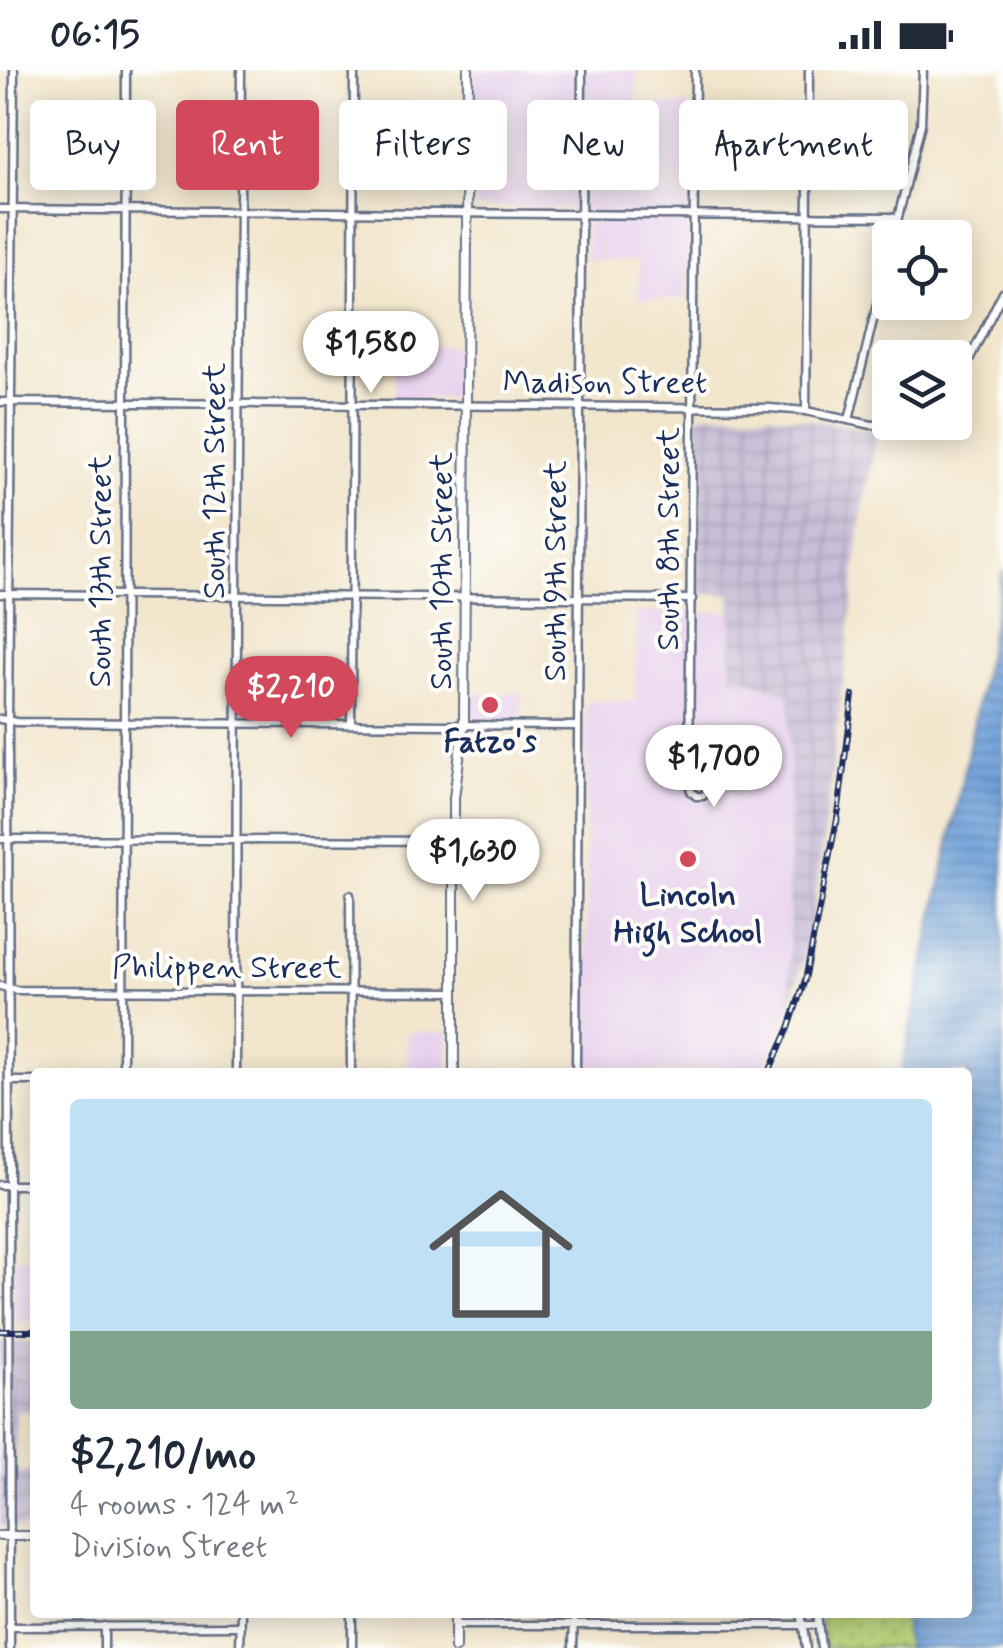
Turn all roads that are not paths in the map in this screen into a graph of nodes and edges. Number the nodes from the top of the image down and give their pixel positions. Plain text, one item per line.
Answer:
1 (14, 70) edge
2 (126, 70) edge
3 (241, 70) edge
4 (354, 70) edge
5 (468, 70) edge
6 (582, 70) edge
7 (695, 70) edge
8 (809, 70) edge
9 (922, 70) edge
10 (0, 209) edge
11 (12, 209) junction
12 (125, 210) junction
13 (239, 211) junction
14 (353, 212) junction
15 (468, 213) junction
16 (581, 214) junction
17 (694, 214) junction
18 (807, 216) junction
19 (898, 219) joint
20 (1003, 292) edge
21 (873, 320) edge
22 (972, 354) edge
23 (0, 402) edge
24 (11, 402) junction
25 (125, 402) junction
26 (239, 404) junction
27 (352, 404) junction
28 (466, 405) junction
29 (580, 406) junction
30 (693, 406) junction
31 (806, 411) junction
32 (849, 420) junction
33 (872, 425) edge
34 (5, 594) edge
35 (123, 594) junction
36 (237, 595) junction
37 (352, 596) junction
38 (465, 597) junction
39 (578, 598) junction
40 (692, 599) junction
41 (4, 720) edge
42 (122, 723) junction
43 (236, 723) junction
44 (351, 723) junction
45 (464, 725) junction
46 (577, 726) junction
47 (690, 768) junction
48 (4, 839) edge
49 (122, 840) junction
50 (236, 840) junction
51 (454, 841) junction
52 (350, 895) dead end
53 (4, 987) edge
54 (122, 991) junction
55 (237, 991) junction
56 (350, 992) junction
57 (454, 992) junction
58 (122, 1068) edge
59 (236, 1068) edge
60 (351, 1068) edge
61 (454, 1068) edge
62 (576, 1068) edge
63 (9, 1081) junction
64 (30, 1081) edge
65 (30, 1184) edge
66 (4, 1185) edge
67 (4, 1536) edge
68 (30, 1536) edge
69 (241, 1618) edge
70 (352, 1618) edge
71 (455, 1618) edge
72 (574, 1618) edge
73 (802, 1618) edge
74 (817, 1618) edge
75 (455, 1625) junction
76 (573, 1625) junction
77 (818, 1625) junction
78 (104, 1626) junction
79 (241, 1626) junction
80 (803, 1626) junction
81 (10, 1627) junction
82 (10, 1648) edge
83 (104, 1648) edge
84 (240, 1648) edge
85 (352, 1648) edge
86 (455, 1648) edge
87 (574, 1648) edge
88 (806, 1648) edge
89 (821, 1648) edge

1 - 11 street
2 - 12 street, South 13th Street
3 - 13 street, South 12th Street
4 - 14 street
5 - 15 street, South 10th Street
6 - 16 street, South 9th Street
7 - 17 street, South 8th Street
8 - 18 street
9 - 19 street
10 - 11 street
11 - 12 street
11 - 24 street
12 - 13 street
12 - 25 street, South 13th Street
13 - 14 street
13 - 26 street, South 12th Street
14 - 15 street
14 - 27 street
15 - 16 street
15 - 28 street, South 10th Street
16 - 17 street
16 - 29 street, South 9th Street
17 - 18 street
17 - 30 street, South 8th Street
18 - 19 street
18 - 31 street
20 - 22 street
21 - 32 street
23 - 24 street, Madison Street
24 - 25 street, Madison Street
24 - 34 street
25 - 26 street, Madison Street
25 - 35 street, South 13th Street
26 - 27 street, Madison Street
26 - 36 street, South 12th Street
27 - 28 street, Madison Street
27 - 37 street
28 - 29 street, Madison Street
28 - 38 street, South 10th Street
29 - 30 street, Madison Street
29 - 39 street, South 9th Street
30 - 31 street, Madison Street
30 - 40 street, South 8th Street
31 - 32 street, Madison Street
32 - 33 street, Madison Street
34 - 35 street
34 - 41 street
35 - 36 street
35 - 42 street, South 13th Street
36 - 37 street
36 - 43 street, South 12th Street
37 - 38 street
37 - 44 street
38 - 39 street
38 - 45 street, South 10th Street
39 - 40 street
39 - 46 street, South 9th Street
40 - 47 street, South 8th Street
41 - 42 street
41 - 48 street
42 - 43 street
42 - 49 street, South 13th Street
43 - 44 street
43 - 50 street, South 12th Street
44 - 45 street
45 - 46 street
45 - 51 street, South 10th Street
46 - 62 street, South 9th Street
47 - 47 street, South 8th Street
48 - 49 street
48 - 53 street
49 - 50 street
49 - 54 street, South 13th Street
50 - 51 street
50 - 55 street, South 12th Street
51 - 57 street, South 10th Street
52 - 56 street
53 - 54 street, Philippen Street
53 - 63 street
54 - 55 street, Philippen Street
54 - 58 street, South 13th Street
55 - 56 street, Philippen Street
55 - 59 street, South 12th Street
56 - 57 street, Philippen Street
56 - 60 street
57 - 61 street, South 10th Street
63 - 64 street
63 - 66 street
65 - 66 street
66 - 67 street
67 - 68 street
67 - 81 street
69 - 79 street
70 - 85 street
71 - 75 street
72 - 76 street
73 - 80 street
74 - 77 street
75 - 76 street
75 - 86 street
76 - 80 street
76 - 87 street
77 - 80 street
77 - 89 street
78 - 79 street
78 - 81 street
78 - 83 street
79 - 84 street
80 - 88 street
81 - 82 street

